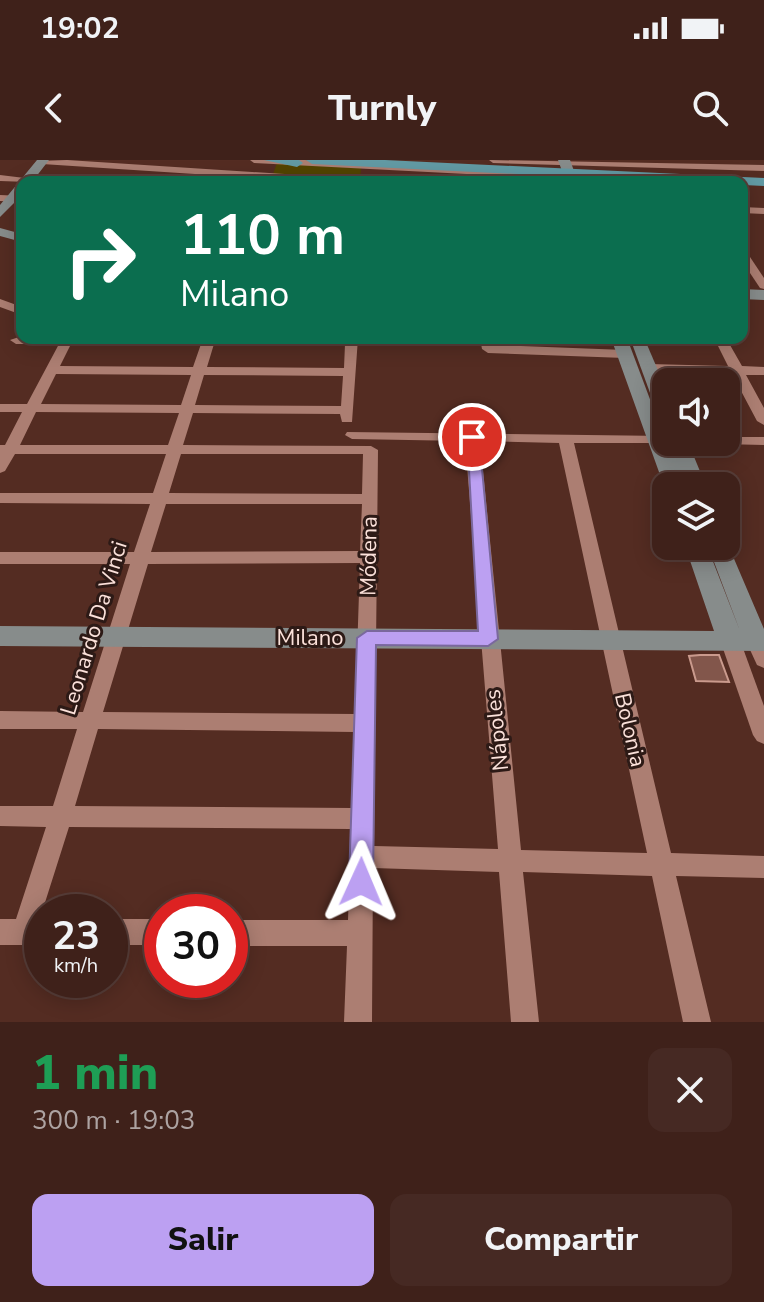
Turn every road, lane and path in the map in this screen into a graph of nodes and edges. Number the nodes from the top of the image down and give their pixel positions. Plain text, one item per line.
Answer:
1 (254, 160) edge
2 (312, 160) edge
3 (400, 160) edge
4 (493, 160) edge
5 (42, 161) edge
6 (272, 161) edge
7 (297, 163) joint
8 (678, 164) edge
9 (175, 165) edge
10 (365, 167) junction
11 (750, 168) joint
12 (564, 173) edge
13 (246, 176) edge
14 (363, 176) edge
15 (450, 176) edge
16 (486, 176) edge
17 (588, 176) edge
18 (628, 176) edge
19 (713, 176) edge
20 (763, 177) edge
21 (16, 193) edge
22 (0, 213) edge
23 (748, 262) edge
24 (764, 286) edge
25 (65, 344) edge
26 (207, 344) edge
27 (352, 344) edge
28 (627, 344) edge
29 (628, 344) edge
30 (723, 344) edge
31 (649, 368) junction
32 (652, 368) edge
33 (736, 368) edge
34 (50, 370) junction
35 (740, 370) edge
36 (199, 371) junction
37 (764, 371) edge
38 (350, 372) junction
39 (652, 376) edge
40 (740, 376) edge
41 (652, 404) edge
42 (0, 408) edge
43 (31, 408) junction
44 (187, 409) junction
45 (348, 410) junction
46 (764, 421) edge
47 (352, 435) junction
48 (472, 437) junction
49 (565, 438) junction
50 (652, 441) edge
51 (740, 441) edge
52 (764, 441) edge
53 (5, 449) edge
54 (371, 450) junction
55 (174, 451) junction
56 (0, 468) edge
57 (0, 498) edge
58 (159, 499) junction
59 (370, 499) junction
60 (369, 557) junction
61 (0, 558) edge
62 (141, 558) junction
63 (701, 560) edge
64 (725, 560) edge
65 (0, 636) edge
66 (117, 637) junction
67 (367, 638) junction
68 (488, 639) junction
69 (610, 640) junction
70 (730, 640) junction
71 (761, 647) edge
72 (0, 720) edge
73 (91, 721) junction
74 (365, 723) junction
75 (764, 735) edge
76 (0, 816) edge
77 (61, 817) junction
78 (363, 819) junction
79 (362, 857) junction
80 (510, 860) junction
81 (661, 865) junction
82 (764, 867) edge
83 (22, 932) edge
84 (248, 933) edge
85 (360, 933) junction
86 (358, 1022) edge
87 (525, 1022) edge
88 (697, 1022) edge

1 - 6 street
2 - 12 main road
3 - 12 main road
4 - 12 street
5 - 9 street
6 - 7 main road
7 - 10 street
8 - 11 street
8 - 12 street
9 - 13 street
10 - 14 street
10 - 15 street
11 - 20 main road
12 - 16 street
12 - 17 street
12 - 18 main road
12 - 19 main road
21 - 22 street
23 - 24 street
25 - 34 street
26 - 36 street, Leonardo Da Vinci
27 - 38 street
28 - 41 street
29 - 31 street
30 - 33 street
31 - 32 street
31 - 39 street
34 - 36 street
34 - 43 street
35 - 37 street
36 - 38 street
36 - 44 street, Leonardo Da Vinci
38 - 45 street
40 - 46 street
42 - 43 street
43 - 44 street
43 - 53 street
44 - 45 street
44 - 55 street, Leonardo Da Vinci
45 - 47 street
47 - 48 street
47 - 54 street
48 - 49 street
48 - 68 street, Nápoles
49 - 50 street
49 - 69 street, Bolonia
51 - 52 street
53 - 55 street
53 - 56 street
54 - 55 street
54 - 59 street, Módena
55 - 58 street, Leonardo Da Vinci
57 - 58 street
58 - 59 street
58 - 62 street, Leonardo Da Vinci
59 - 60 street, Módena
60 - 62 street
60 - 67 street, Módena
61 - 62 street
62 - 66 street, Leonardo Da Vinci
63 - 70 street
64 - 71 street
65 - 66 street, Milano
66 - 67 street, Milano
66 - 73 street, Leonardo Da Vinci
67 - 68 street, Milano
67 - 74 street, Módena
68 - 69 street, Milano
68 - 80 street, Nápoles
69 - 70 street, Milano
69 - 81 street, Bolonia
70 - 71 street, Milano
70 - 75 street
72 - 73 street
73 - 74 street
73 - 77 street, Leonardo Da Vinci
74 - 78 street, Módena
76 - 77 street
77 - 78 street
77 - 83 street, Leonardo Da Vinci
78 - 79 street, Módena
79 - 80 street
79 - 85 street, Módena
80 - 81 street
80 - 87 street, Nápoles
81 - 82 street
81 - 88 street, Bolonia
84 - 85 street
85 - 86 street, Módena

